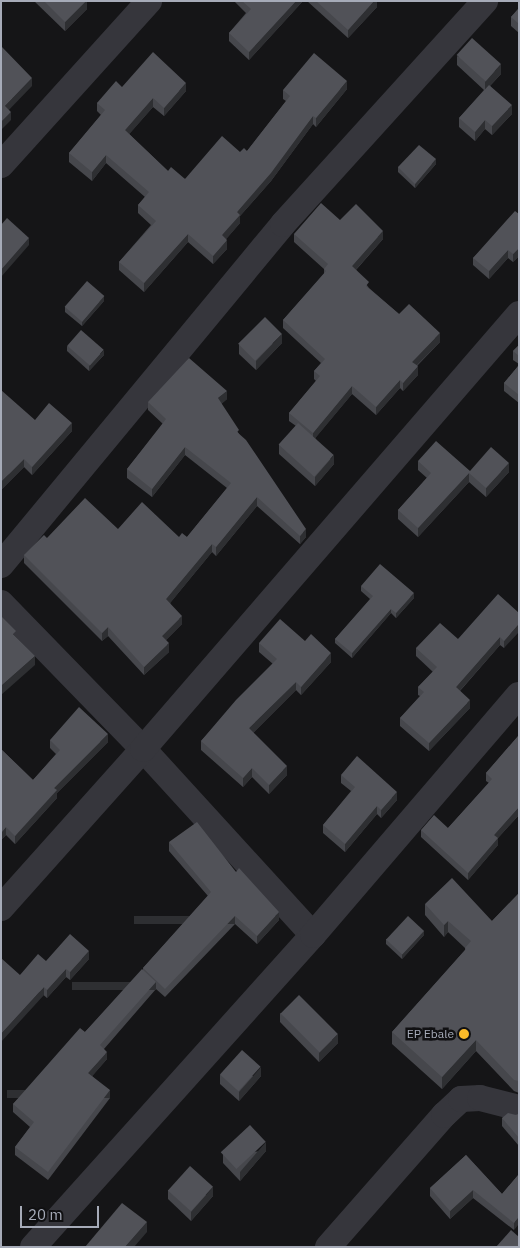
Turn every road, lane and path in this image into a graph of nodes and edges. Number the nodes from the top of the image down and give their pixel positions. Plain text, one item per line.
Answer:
1 (149, 1) edge
2 (485, 1) edge
3 (1, 165) edge
4 (519, 314) edge
5 (1, 565) edge
6 (1, 603) edge
7 (519, 695) edge
8 (143, 749) junction
9 (1, 908) edge
10 (313, 935) junction
11 (519, 1108) edge
12 (33, 1247) edge
13 (328, 1247) edge

1 - 3 street
2 - 5 street
4 - 8 street
6 - 8 street
7 - 10 street
8 - 9 street
8 - 10 street
10 - 12 street
11 - 13 street

